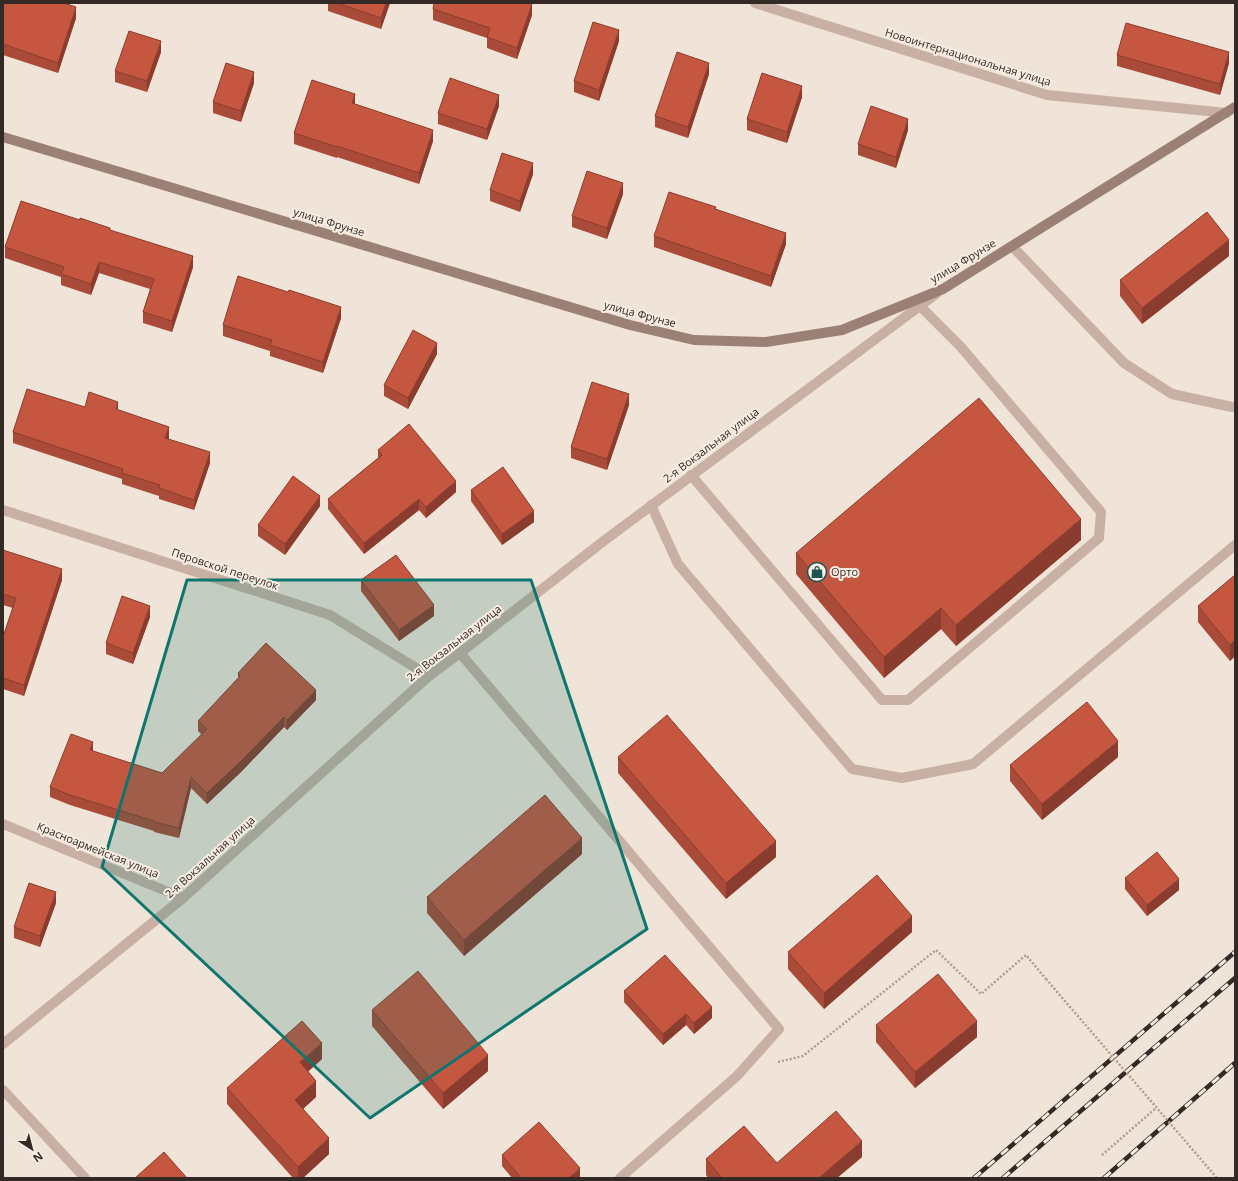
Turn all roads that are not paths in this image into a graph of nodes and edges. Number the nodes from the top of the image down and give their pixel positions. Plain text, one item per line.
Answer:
1 (755, 3) edge
2 (1231, 110) edge
3 (3, 137) edge
4 (1012, 246) junction
5 (943, 289) junction
6 (920, 306) junction
7 (1234, 408) edge
8 (691, 476) junction
9 (650, 505) junction
10 (3, 510) edge
11 (1235, 544) edge
12 (460, 653) junction
13 (429, 676) junction
14 (3, 824) edge
15 (183, 898) junction
16 (3, 1044) edge
17 (3, 1090) edge
18 (85, 1178) edge
19 (620, 1178) edge

1 - 2 street, Новоинтернациональная улица
2 - 4 street, улица Фрунзе
3 - 5 street, улица Фрунзе
4 - 5 street, улица Фрунзе
4 - 7 street
5 - 6 street, 2-я Вокзальная улица
6 - 8 street, 2-я Вокзальная улица
6 - 8 street
8 - 9 street, 2-я Вокзальная улица
9 - 11 street
9 - 12 street, 2-я Вокзальная улица
10 - 13 street, Перовской переулок
12 - 13 street, 2-я Вокзальная улица
12 - 19 street
13 - 15 street, 2-я Вокзальная улица
14 - 15 street, Красноармейская улица
15 - 16 street, 2-я Вокзальная улица
17 - 18 street

